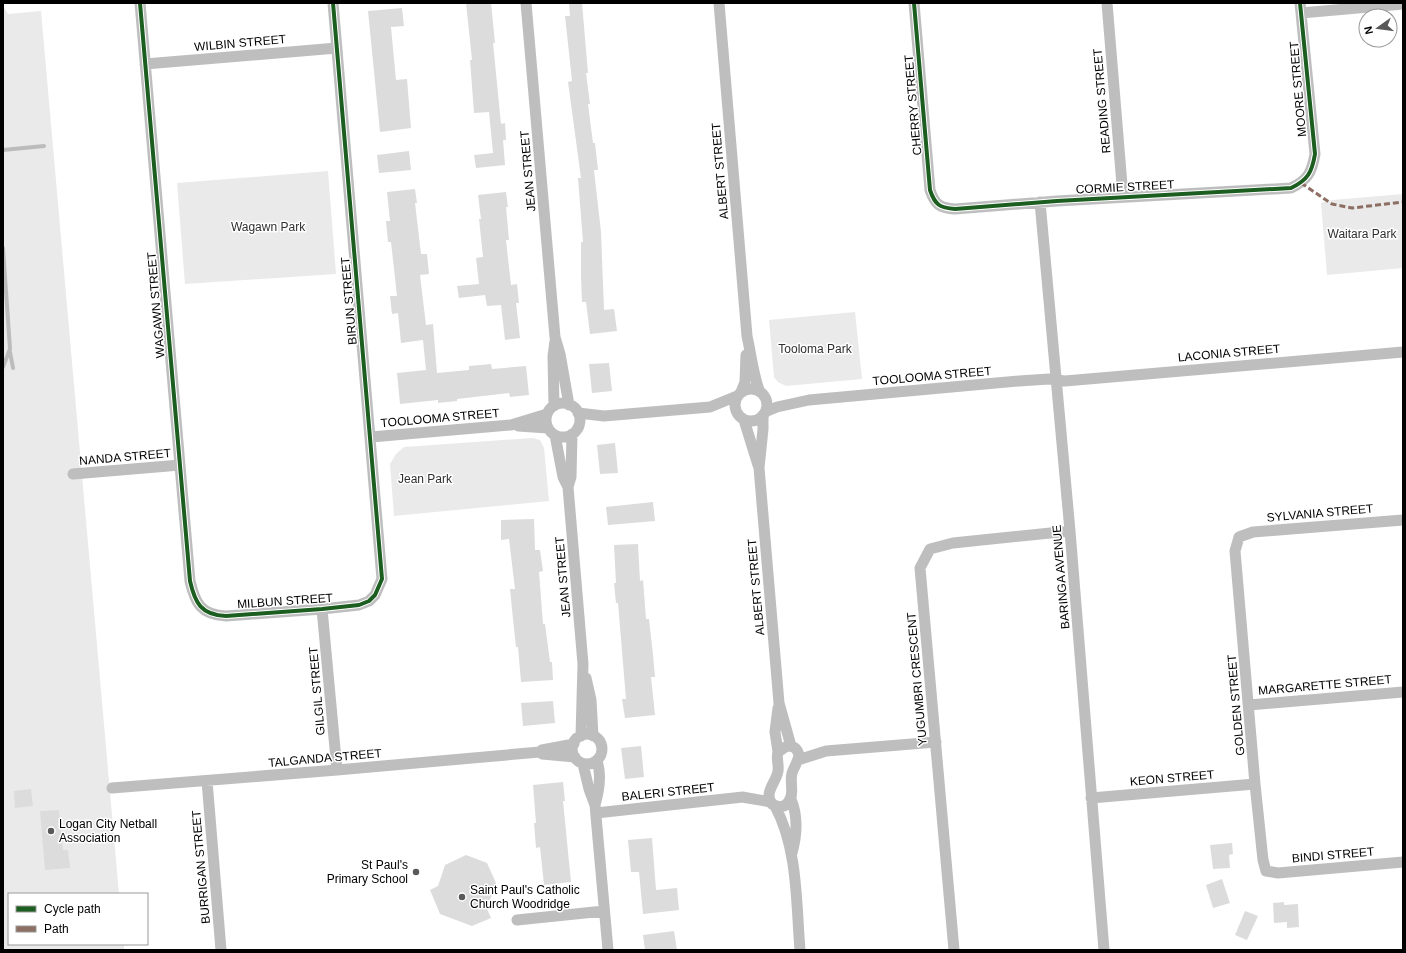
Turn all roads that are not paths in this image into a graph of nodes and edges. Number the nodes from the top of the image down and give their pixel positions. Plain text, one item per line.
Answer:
1 (140, 3) edge
2 (333, 3) edge
3 (526, 3) edge
4 (719, 3) edge
5 (914, 3) edge
6 (1108, 3) edge
7 (1403, 4) edge
8 (1300, 8) edge
9 (337, 48) junction
10 (145, 64) junction
11 (1310, 173) joint
12 (1123, 197) junction
13 (1040, 202) junction
14 (937, 204) joint
15 (747, 336) junction
16 (555, 337) junction
17 (1403, 352) edge
18 (1057, 380) junction
19 (739, 394) junction
20 (762, 394) junction
21 (809, 400) junction
22 (569, 405) junction
23 (710, 407) junction
24 (550, 410) junction
25 (578, 413) junction
26 (764, 414) junction
27 (604, 416) junction
28 (741, 417) junction
29 (511, 425) junction
30 (575, 430) junction
31 (551, 431) junction
32 (371, 437) junction
33 (180, 465) junction
34 (759, 468) junction
35 (73, 474) dead end
36 (568, 487) junction
37 (1403, 520) edge
38 (1070, 531) junction
39 (1239, 537) joint
40 (375, 595) joint
41 (198, 603) joint
42 (322, 609) junction
43 (583, 664) junction
44 (1403, 692) edge
45 (779, 703) junction
46 (1249, 705) junction
47 (593, 736) junction
48 (577, 740) junction
49 (936, 742) junction
50 (540, 752) junction
51 (778, 752) junction
52 (796, 752) junction
53 (579, 760) junction
54 (597, 761) junction
55 (337, 770) junction
56 (207, 781) junction
57 (1255, 784) junction
58 (112, 788) dead end
59 (770, 790) junction
60 (742, 797) junction
61 (791, 798) junction
62 (1091, 798) junction
63 (773, 804) junction
64 (596, 809) junction
65 (792, 854) junction
66 (1403, 862) edge
67 (1266, 871) joint
68 (604, 911) junction
69 (517, 920) dead end
70 (221, 950) edge
71 (608, 950) edge
72 (800, 950) edge
73 (954, 950) edge
74 (1104, 950) edge

1 - 10 street, WAGAWN STREET
2 - 9 street, BIRUN STREET
3 - 16 street, JEAN STREET
4 - 15 street, ALBERT STREET
5 - 14 street, CHERRY STREET
6 - 12 street, READING STREET
7 - 8 street
8 - 11 street, MOORE STREET
9 - 10 street, WILBIN STREET
9 - 32 street, BIRUN STREET
10 - 33 street, WAGAWN STREET
11 - 12 street, CORMIE STREET
12 - 13 street, CORMIE STREET
13 - 14 street, CORMIE STREET
13 - 18 street, BARINGA AVENUE
15 - 19 street, ALBERT STREET
15 - 20 street, ALBERT STREET
16 - 22 street, JEAN STREET
16 - 24 street, JEAN STREET
17 - 18 street, LACONIA STREET
18 - 21 street, TOOLOOMA STREET
18 - 38 street, BARINGA AVENUE
19 - 20 street
19 - 23 street
19 - 28 street, ALBERT STREET
20 - 21 street, TOOLOOMA STREET
20 - 26 street, ALBERT STREET
21 - 26 street, TOOLOOMA STREET
22 - 24 street
22 - 25 street
23 - 27 street
23 - 28 street
24 - 29 street, TOOLOOMA STREET
24 - 31 street, JEAN STREET
25 - 27 street
25 - 30 street, JEAN STREET
26 - 28 street
26 - 34 street, ALBERT STREET
27 - 30 street
28 - 34 street, ALBERT STREET
29 - 31 street, TOOLOOMA STREET
29 - 32 street, TOOLOOMA STREET
30 - 31 street
30 - 36 street, JEAN STREET
31 - 36 street, JEAN STREET
32 - 40 street, BIRUN STREET
33 - 35 street, NANDA STREET
33 - 41 street, WAGAWN STREET
34 - 45 street, ALBERT STREET
36 - 43 street, JEAN STREET
37 - 39 street, SYLVANIA STREET
38 - 49 street, YUGUMBRI CRESCENT
38 - 62 street, BARINGA AVENUE
39 - 46 street, GOLDEN STREET
40 - 42 street, MILBUN STREET
41 - 42 street, MILBUN STREET
42 - 55 street, GILGIL STREET
43 - 47 street, JEAN STREET
43 - 48 street, JEAN STREET
44 - 46 street, MARGARETTE STREET
45 - 51 street, ALBERT STREET
45 - 52 street, ALBERT STREET
46 - 57 street, GOLDEN STREET
47 - 48 street
47 - 54 street
48 - 50 street, TALGANDA STREET
48 - 53 street
49 - 52 street
49 - 73 street, YUGUMBRI CRESCENT
50 - 53 street, TALGANDA STREET
50 - 55 street, TALGANDA STREET
51 - 52 street
51 - 59 street, ALBERT STREET
52 - 61 street, ALBERT STREET
53 - 54 street
53 - 64 street
54 - 64 street
55 - 56 street, TALGANDA STREET
56 - 58 street, TALGANDA STREET
56 - 70 street, BURRIGAN STREET
57 - 62 street, KEON STREET
57 - 67 street, GOLDEN STREET
59 - 60 street, BALERI STREET
59 - 63 street, ALBERT STREET
60 - 63 street, BALERI STREET
60 - 64 street, BALERI STREET
61 - 63 street
61 - 65 street, ALBERT STREET
62 - 74 street, BARINGA AVENUE
63 - 65 street, ALBERT STREET
64 - 68 street
65 - 72 street, ALBERT STREET
66 - 67 street, BINDI STREET
68 - 69 street
68 - 71 street

